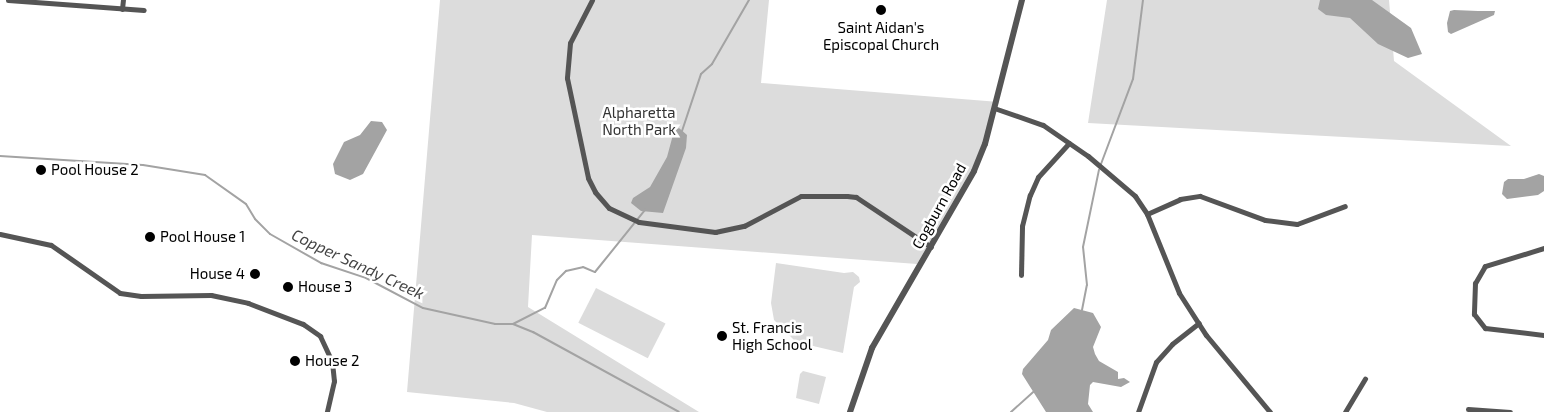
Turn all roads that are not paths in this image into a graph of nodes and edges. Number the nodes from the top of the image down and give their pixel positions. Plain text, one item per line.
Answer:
1 (8, 0) edge
2 (123, 0) edge
3 (592, 0) edge
4 (1022, 0) edge
5 (122, 9) junction
6 (144, 10) dead end
7 (994, 108) junction
8 (1069, 143) junction
9 (1345, 206) dead end
10 (1146, 214) junction
11 (0, 234) edge
12 (931, 247) junction
13 (1544, 248) edge
14 (1021, 275) dead end
15 (1199, 323) junction
16 (1544, 335) edge
17 (1365, 379) dead end
18 (1468, 409) dead end
19 (1480, 411) edge
20 (327, 412) edge
21 (850, 412) edge
22 (1138, 412) edge
23 (1270, 412) edge
24 (1346, 412) edge
25 (1510, 412) edge

1 - 5 street
2 - 5 street
3 - 12 street
4 - 7 street, Cogburn Road
5 - 6 street
7 - 8 street
7 - 12 street, Cogburn Road
8 - 10 street
8 - 14 street
9 - 10 street
10 - 15 street
11 - 20 street
12 - 21 street, Cogburn Road
13 - 16 street
15 - 22 street
15 - 23 street
17 - 24 street
18 - 19 street
19 - 25 street

